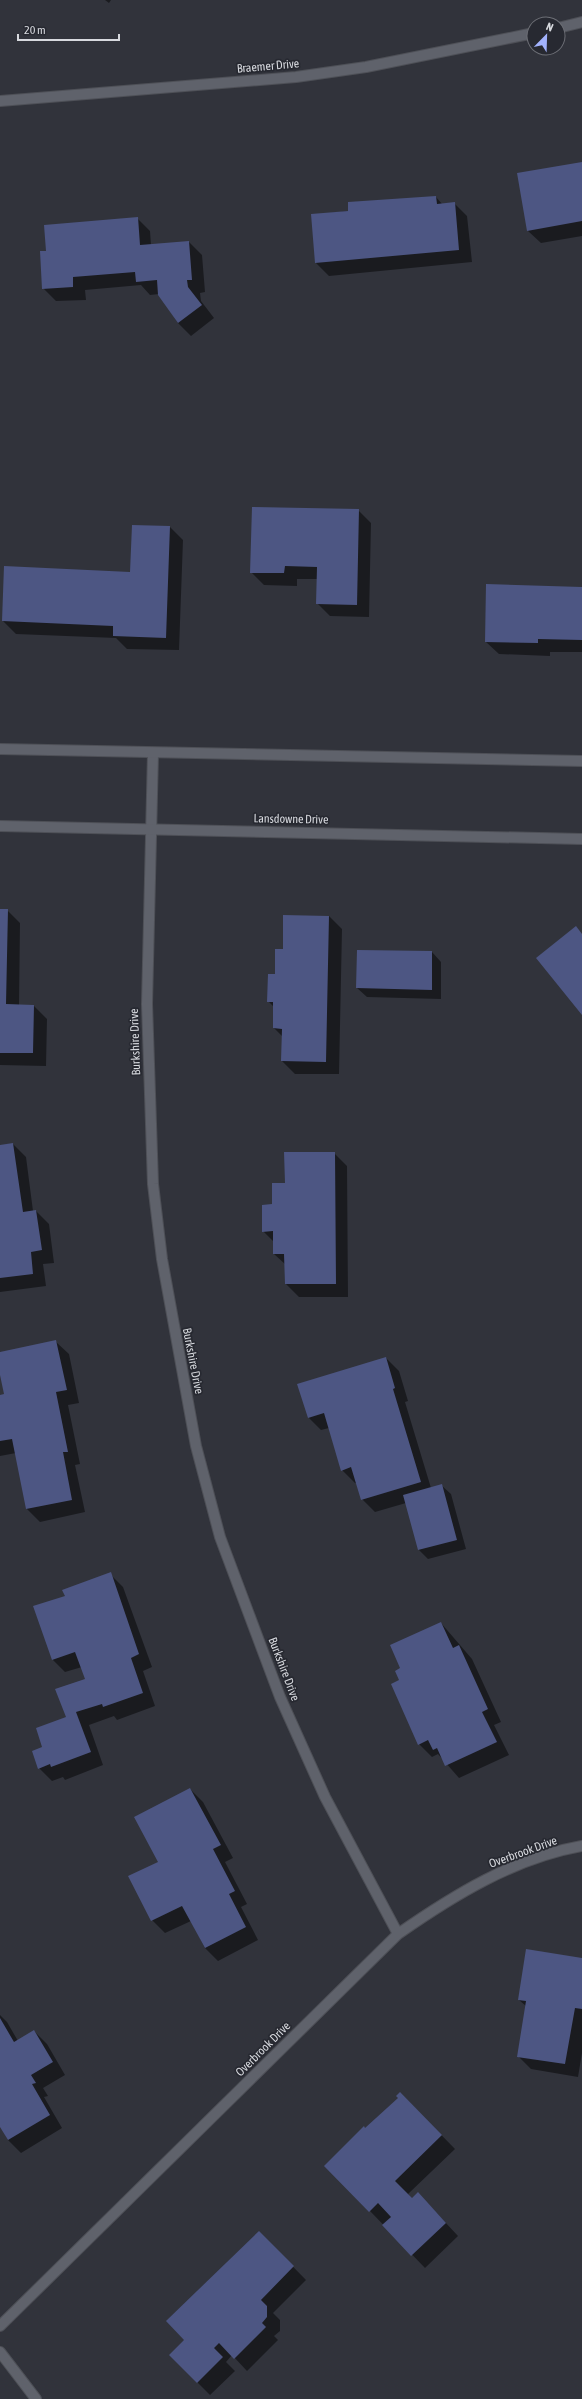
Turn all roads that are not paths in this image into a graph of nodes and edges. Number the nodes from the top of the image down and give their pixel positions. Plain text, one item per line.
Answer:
1 (582, 22) edge
2 (566, 26) edge
3 (526, 35) edge
4 (0, 100) edge
5 (0, 749) edge
6 (153, 752) junction
7 (582, 761) edge
8 (0, 826) edge
9 (152, 829) junction
10 (582, 839) edge
11 (582, 1846) edge
12 (398, 1934) junction
13 (0, 2326) edge
14 (0, 2352) edge
15 (36, 2399) edge

1 - 2 street
3 - 4 street, Braemer Drive
5 - 6 street
6 - 7 street
6 - 9 street, Burkshire Drive
8 - 9 street, Lansdowne Drive
9 - 10 street, Lansdowne Drive
9 - 12 street, Burkshire Drive
11 - 12 street, Overbrook Drive
12 - 13 street, Overbrook Drive
14 - 15 street

